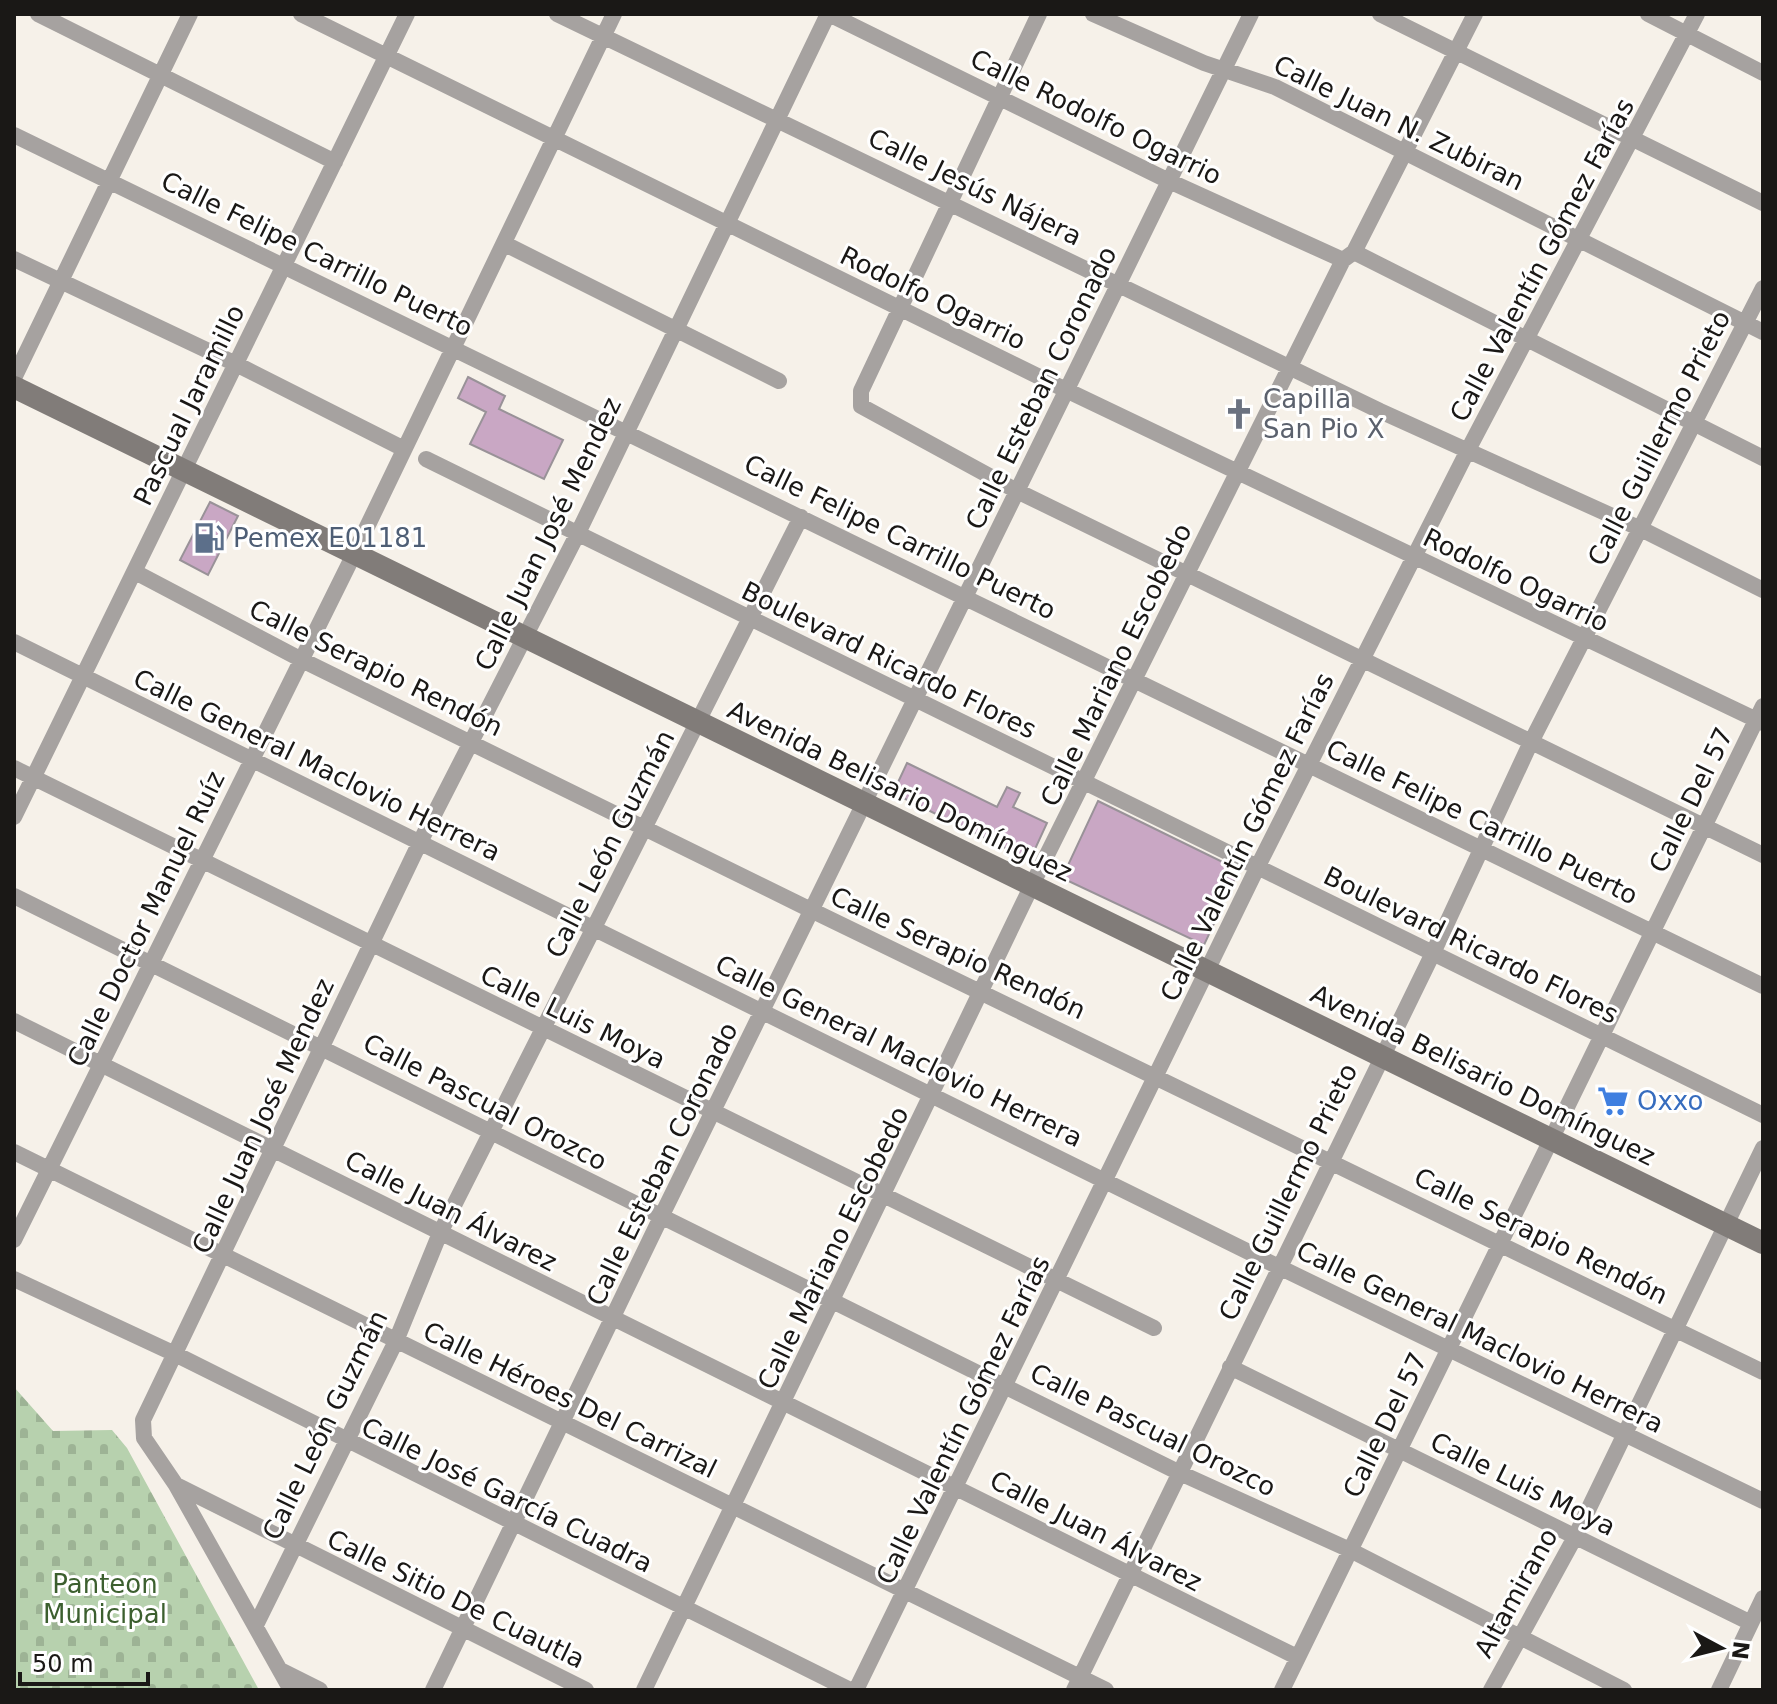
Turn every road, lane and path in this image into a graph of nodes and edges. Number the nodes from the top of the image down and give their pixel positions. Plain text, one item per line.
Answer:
1 (38, 14) edge
2 (190, 14) edge
3 (301, 14) edge
4 (407, 14) edge
5 (557, 14) edge
6 (614, 14) edge
7 (828, 14) edge
8 (1039, 14) edge
9 (1093, 14) edge
10 (1251, 14) edge
11 (1380, 14) edge
12 (1475, 14) edge
13 (1648, 14) edge
14 (1697, 14) edge
15 (1686, 33) junction
16 (603, 36) junction
17 (1458, 50) junction
18 (386, 55) junction
19 (1223, 70) junction
20 (1763, 73) edge
21 (161, 75) junction
22 (999, 97) junction
23 (778, 117) junction
24 (14, 135) edge
25 (554, 137) junction
26 (1634, 137) junction
27 (1407, 152) junction
28 (335, 162) junction
29 (112, 180) junction
30 (1169, 181) junction
31 (949, 201) junction
32 (1763, 203) edge
33 (727, 223) junction
34 (1580, 239) junction
35 (505, 244) junction
36 (1348, 256) junction
37 (14, 259) edge
38 (285, 265) junction
39 (61, 282) junction
40 (1118, 284) junction
41 (1763, 288) edge
42 (898, 307) junction
43 (1745, 323) junction
44 (676, 329) junction
45 (1763, 332) edge
46 (1527, 338) junction
47 (454, 348) junction
48 (236, 364) junction
49 (1291, 367) junction
50 (14, 378) edge
51 (779, 381) dead end
52 (14, 387) edge
53 (1066, 390) junction
54 (1694, 425) junction
55 (626, 431) junction
56 (404, 449) junction
57 (1468, 450) junction
58 (1763, 458) edge
59 (426, 459) dead end
60 (184, 471) junction
61 (1239, 471) junction
62 (1017, 491) junction
63 (801, 517) junction
64 (1641, 529) junction
65 (578, 533) junction
66 (353, 556) junction
67 (1413, 558) junction
68 (135, 572) junction
69 (1187, 575) junction
70 (1763, 590) edge
71 (966, 596) junction
72 (752, 619) junction
73 (524, 638) junction
74 (1582, 639) junction
75 (14, 642) edge
76 (1362, 659) junction
77 (302, 660) junction
78 (85, 676) junction
79 (1137, 678) junction
80 (914, 699) junction
81 (1761, 716) edge
82 (699, 725) junction
83 (470, 742) junction
84 (1530, 744) junction
85 (253, 758) junction
86 (1309, 765) junction
87 (14, 768) edge
88 (34, 778) junction
89 (1085, 784) junction
90 (864, 805) junction
91 (14, 817) edge
92 (1705, 826) junction
93 (646, 828) junction
94 (420, 842) junction
95 (1482, 848) junction
96 (1763, 855) edge
97 (201, 863) junction
98 (1258, 866) junction
99 (1032, 885) junction
100 (14, 896) edge
101 (813, 911) junction
102 (593, 929) junction
103 (1653, 931) junction
104 (371, 944) junction
105 (1433, 953) junction
106 (151, 964) junction
107 (1207, 972) junction
108 (1763, 986) edge
109 (981, 990) junction
110 (765, 1010) junction
111 (14, 1021) edge
112 (542, 1028) junction
113 (1602, 1035) junction
114 (323, 1048) junction
115 (1381, 1057) junction
116 (101, 1063) junction
117 (1158, 1075) junction
118 (933, 1094) junction
119 (713, 1114) junction
120 (1763, 1115) edge
121 (491, 1130) junction
122 (1550, 1138) junction
123 (1763, 1148) edge
124 (274, 1150) junction
125 (14, 1152) edge
126 (1332, 1160) junction
127 (49, 1168) junction
128 (1106, 1180) junction
129 (884, 1196) junction
130 (661, 1217) junction
131 (1727, 1225) junction
132 (440, 1233) junction
133 (14, 1240) edge
134 (1501, 1242) junction
135 (1763, 1243) edge
136 (225, 1254) junction
137 (1279, 1267) junction
138 (14, 1279) edge
139 (1057, 1282) junction
140 (833, 1301) junction
141 (612, 1318) junction
142 (1154, 1328) dead end
143 (1678, 1330) junction
144 (396, 1341) junction
145 (1449, 1347) junction
146 (175, 1354) junction
147 (1230, 1367) junction
148 (1763, 1372) edge
149 (1006, 1385) junction
150 (785, 1404) junction
151 (563, 1422) junction
152 (1626, 1434) junction
153 (348, 1442) junction
154 (1400, 1450) junction
155 (1180, 1473) junction
156 (176, 1485) junction
157 (956, 1487) junction
158 (1763, 1501) edge
159 (734, 1509) junction
160 (514, 1526) junction
161 (1575, 1537) junction
162 (293, 1544) junction
163 (1350, 1550) junction
164 (1131, 1575) junction
165 (907, 1591) junction
166 (1763, 1598) edge
167 (683, 1609) junction
168 (1751, 1623) junction
169 (256, 1625) junction
170 (463, 1630) junction
171 (1521, 1636) junction
172 (1297, 1657) junction
173 (280, 1670) junction
174 (1077, 1684) edge
175 (291, 1690) edge
176 (320, 1690) edge
177 (433, 1690) edge
178 (586, 1690) edge
179 (644, 1690) edge
180 (850, 1690) edge
181 (856, 1690) edge
182 (1106, 1690) edge
183 (1282, 1690) edge
184 (1491, 1690) edge
185 (1624, 1690) edge
186 (1719, 1690) edge

1 - 21 street
2 - 21 street
3 - 18 street, Rodolfo Ogarrio
4 - 18 street, Pascual Jaramillo
5 - 16 street, Calle Jesús Nájera
6 - 16 street, Calle Doctor Manuel Ruíz
7 - 22 street, Calle Rodolfo Ogarrio
7 - 23 street, Calle Juan José Mendez
8 - 22 street
9 - 19 street, Calle Juan N. Zubiran
10 - 19 street, Calle Esteban Coronado
11 - 17 street
12 - 17 street, Calle Mariano Escobedo
13 - 15 street
14 - 15 street, Calle Valentín Gómez Farías
15 - 20 street
15 - 26 street, Calle Valentín Gómez Farías
16 - 23 street, Calle Jesús Nájera
16 - 25 street, Calle Doctor Manuel Ruíz
17 - 26 street
17 - 27 street, Calle Mariano Escobedo
18 - 25 street, Rodolfo Ogarrio
18 - 28 street, Pascual Jaramillo
19 - 27 street, Calle Juan N. Zubiran
19 - 30 street, Calle Esteban Coronado
21 - 28 street
21 - 29 street
22 - 30 street, Calle Rodolfo Ogarrio
22 - 31 street
23 - 31 street, Calle Jesús Nájera
23 - 33 street, Calle Juan José Mendez
24 - 29 street, Calle Felipe Carrillo Puerto
25 - 33 street, Rodolfo Ogarrio
25 - 35 street, Calle Doctor Manuel Ruíz
26 - 32 street
26 - 34 street, Calle Valentín Gómez Farías
27 - 34 street, Calle Juan N. Zubiran
27 - 36 street, Calle Mariano Escobedo
28 - 38 street, Pascual Jaramillo
29 - 38 street, Calle Felipe Carrillo Puerto
29 - 39 street
30 - 36 street, Calle Rodolfo Ogarrio
30 - 40 street, Calle Esteban Coronado
31 - 40 street, Calle Jesús Nájera
31 - 42 street
33 - 42 street, Rodolfo Ogarrio
33 - 44 street, Calle Juan José Mendez
34 - 43 street, Calle Juan N. Zubiran
34 - 46 street, Calle Valentín Gómez Farías
35 - 44 street
35 - 47 street, Calle Doctor Manuel Ruíz
36 - 46 street, Calle Rodolfo Ogarrio
36 - 49 street, Calle Mariano Escobedo
37 - 39 street
38 - 47 street, Calle Felipe Carrillo Puerto
38 - 48 street, Pascual Jaramillo
39 - 48 street
39 - 50 street
40 - 49 street, Calle Jesús Nájera
40 - 53 street, Calle Esteban Coronado
41 - 43 street, Calle Guillermo Prieto
42 - 53 street, Rodolfo Ogarrio
42 - 62 street
43 - 45 street, Calle Juan N. Zubiran
43 - 54 street, Calle Guillermo Prieto
44 - 51 street
44 - 55 street, Calle Juan José Mendez
46 - 54 street, Calle Rodolfo Ogarrio
46 - 57 street, Calle Valentín Gómez Farías
47 - 55 street, Calle Felipe Carrillo Puerto
47 - 56 street, Calle Doctor Manuel Ruíz
48 - 56 street
48 - 60 street, Pascual Jaramillo
49 - 57 street, Calle Jesús Nájera
49 - 61 street, Calle Mariano Escobedo
52 - 60 street, Avenida Belisario Domínguez
53 - 61 street, Rodolfo Ogarrio
53 - 62 street, Calle Esteban Coronado
54 - 58 street, Calle Rodolfo Ogarrio
54 - 64 street, Calle Guillermo Prieto
55 - 63 street, Calle Felipe Carrillo Puerto
55 - 65 street, Calle Juan José Mendez
56 - 66 street, Calle Doctor Manuel Ruíz
57 - 64 street, Calle Jesús Nájera
57 - 67 street, Calle Valentín Gómez Farías
59 - 65 street, Boulevard Ricardo Flores
60 - 66 street, Avenida Belisario Domínguez
60 - 68 street, Pascual Jaramillo
61 - 67 street, Rodolfo Ogarrio
61 - 69 street, Calle Mariano Escobedo
62 - 69 street
62 - 71 street, Calle Esteban Coronado
63 - 71 street, Calle Felipe Carrillo Puerto
63 - 72 street, Calle León Guzmán
64 - 70 street, Calle Jesús Nájera
64 - 74 street, Calle Guillermo Prieto
65 - 72 street, Boulevard Ricardo Flores
65 - 73 street, Calle Juan José Mendez
66 - 73 street, Avenida Belisario Domínguez
66 - 77 street, Calle Doctor Manuel Ruíz
67 - 74 street, Rodolfo Ogarrio
67 - 76 street, Calle Valentín Gómez Farías
68 - 77 street, Calle Serapio Rendón
68 - 78 street, Pascual Jaramillo
69 - 76 street
69 - 79 street, Calle Mariano Escobedo
71 - 79 street, Calle Felipe Carrillo Puerto
71 - 80 street, Calle Esteban Coronado
72 - 80 street, Boulevard Ricardo Flores
72 - 82 street, Calle León Guzmán
73 - 82 street, Avenida Belisario Domínguez
73 - 83 street, Calle Juan José Mendez
74 - 81 street, Rodolfo Ogarrio
74 - 84 street, Calle Guillermo Prieto
75 - 78 street, Calle General Maclovio Herrera
76 - 84 street
76 - 86 street, Calle Valentín Gómez Farías
77 - 83 street, Calle Serapio Rendón
77 - 85 street, Calle Doctor Manuel Ruíz
78 - 85 street, Calle General Maclovio Herrera
78 - 88 street, Pascual Jaramillo
79 - 86 street, Calle Felipe Carrillo Puerto
79 - 89 street, Calle Mariano Escobedo
80 - 89 street, Boulevard Ricardo Flores
80 - 90 street, Calle Esteban Coronado
81 - 92 street, Calle Del 57
82 - 90 street, Avenida Belisario Domínguez
82 - 93 street, Calle León Guzmán
83 - 93 street, Calle Serapio Rendón
83 - 94 street, Calle Juan José Mendez
84 - 92 street
84 - 95 street, Calle Guillermo Prieto
85 - 94 street, Calle General Maclovio Herrera
85 - 97 street, Calle Doctor Manuel Ruíz
86 - 95 street, Calle Felipe Carrillo Puerto
86 - 98 street, Calle Valentín Gómez Farías
87 - 88 street, Calle Luis Moya
88 - 91 street, Pascual Jaramillo
88 - 97 street, Calle Luis Moya
89 - 98 street, Boulevard Ricardo Flores
89 - 99 street, Calle Mariano Escobedo
90 - 99 street, Avenida Belisario Domínguez
90 - 101 street, Calle Esteban Coronado
92 - 96 street
92 - 103 street, Calle Del 57
93 - 101 street, Calle Serapio Rendón
93 - 102 street, Calle León Guzmán
94 - 102 street, Calle General Maclovio Herrera
94 - 104 street, Calle Juan José Mendez
95 - 103 street, Calle Felipe Carrillo Puerto
95 - 105 street, Calle Guillermo Prieto
97 - 104 street, Calle Luis Moya
97 - 106 street, Calle Doctor Manuel Ruíz
98 - 105 street, Boulevard Ricardo Flores
98 - 107 street, Calle Valentín Gómez Farías
99 - 107 street, Avenida Belisario Domínguez
99 - 109 street, Calle Mariano Escobedo
100 - 106 street, Calle Pascual Orozco
101 - 109 street, Calle Serapio Rendón
101 - 110 street, Calle Esteban Coronado
102 - 110 street, Calle General Maclovio Herrera
102 - 112 street, Calle León Guzmán
103 - 108 street, Calle Felipe Carrillo Puerto
103 - 113 street, Calle Del 57
104 - 112 street, Calle Luis Moya
104 - 114 street, Calle Juan José Mendez
105 - 113 street, Boulevard Ricardo Flores
105 - 115 street, Calle Guillermo Prieto
106 - 114 street, Calle Pascual Orozco
106 - 116 street, Calle Doctor Manuel Ruíz
107 - 115 street, Avenida Belisario Domínguez
107 - 117 street, Calle Valentín Gómez Farías
109 - 117 street, Calle Serapio Rendón
109 - 118 street, Calle Mariano Escobedo
110 - 118 street, Calle General Maclovio Herrera
110 - 119 street, Calle Esteban Coronado
111 - 116 street, Calle Juan Álvarez
112 - 119 street, Calle Luis Moya
112 - 121 street, Calle León Guzmán
113 - 120 street, Boulevard Ricardo Flores
113 - 122 street, Calle Del 57
114 - 121 street, Calle Pascual Orozco
114 - 124 street, Calle Juan José Mendez
115 - 122 street, Avenida Belisario Domínguez
115 - 126 street, Calle Guillermo Prieto
116 - 124 street, Calle Juan Álvarez
116 - 127 street, Calle Doctor Manuel Ruíz
117 - 126 street, Calle Serapio Rendón
117 - 128 street, Calle Valentín Gómez Farías
118 - 128 street, Calle General Maclovio Herrera
118 - 129 street, Calle Mariano Escobedo
119 - 129 street, Calle Luis Moya
119 - 130 street, Calle Esteban Coronado
121 - 130 street, Calle Pascual Orozco
121 - 132 street, Calle León Guzmán
122 - 131 street, Avenida Belisario Domínguez
122 - 134 street, Calle Del 57
123 - 131 street, Altamirano
124 - 132 street, Calle Juan Álvarez
124 - 136 street, Calle Juan José Mendez
125 - 127 street, Calle Héroes Del Carrizal
126 - 134 street, Calle Serapio Rendón
126 - 137 street, Calle Guillermo Prieto
127 - 133 street, Calle Doctor Manuel Ruíz
127 - 136 street, Calle Héroes Del Carrizal
128 - 137 street, Calle General Maclovio Herrera
128 - 139 street, Calle Valentín Gómez Farías
129 - 139 street, Calle Luis Moya
129 - 140 street, Calle Mariano Escobedo
130 - 140 street, Calle Pascual Orozco
130 - 141 street, Calle Esteban Coronado
131 - 135 street, Avenida Belisario Domínguez
131 - 143 street, Altamirano
132 - 141 street, Calle Juan Álvarez
132 - 144 street, Calle León Guzmán
134 - 143 street, Calle Serapio Rendón
134 - 145 street, Calle Del 57
136 - 144 street, Calle Héroes Del Carrizal
136 - 146 street, Calle Juan José Mendez
137 - 145 street, Calle General Maclovio Herrera
137 - 147 street, Calle Guillermo Prieto
138 - 146 street, Calle José García Cuadra
139 - 142 street, Calle Luis Moya
139 - 149 street, Calle Valentín Gómez Farías
140 - 149 street, Calle Pascual Orozco
140 - 150 street, Calle Mariano Escobedo
141 - 150 street, Calle Juan Álvarez
141 - 151 street, Calle Esteban Coronado
143 - 148 street, Calle Serapio Rendón
143 - 152 street, Altamirano
144 - 151 street, Calle Héroes Del Carrizal
144 - 153 street, Calle León Guzmán
145 - 152 street, Calle General Maclovio Herrera
145 - 154 street, Calle Del 57
146 - 153 street, Calle José García Cuadra
146 - 156 street, Calle Juan José Mendez
147 - 154 street, Calle Luis Moya
147 - 155 street, Calle Guillermo Prieto
149 - 155 street, Calle Pascual Orozco
149 - 157 street, Calle Valentín Gómez Farías
150 - 157 street, Calle Juan Álvarez
150 - 159 street, Calle Mariano Escobedo
151 - 159 street, Calle Héroes Del Carrizal
151 - 160 street, Calle Esteban Coronado
152 - 158 street, Calle General Maclovio Herrera
152 - 161 street, Altamirano
153 - 160 street, Calle José García Cuadra
153 - 162 street, Calle León Guzmán
154 - 161 street, Calle Luis Moya
154 - 163 street, Calle Del 57
155 - 163 street, Calle Pascual Orozco
155 - 164 street, Calle Guillermo Prieto
156 - 162 street, Calle Sitio De Cuautla
156 - 169 street
157 - 164 street, Calle Juan Álvarez
157 - 165 street, Calle Valentín Gómez Farías
159 - 165 street, Calle Héroes Del Carrizal
159 - 167 street, Calle Mariano Escobedo
160 - 167 street, Calle José García Cuadra
160 - 170 street, Calle Esteban Coronado
161 - 168 street, Calle Luis Moya
161 - 171 street, Altamirano
162 - 169 street, Calle León Guzmán
162 - 170 street, Calle Sitio De Cuautla
163 - 171 street, Calle Pascual Orozco
163 - 172 street, Calle Del 57
164 - 172 street, Calle Juan Álvarez
164 - 174 street, Calle Guillermo Prieto
165 - 174 street, Calle Héroes Del Carrizal
165 - 181 street, Calle Valentín Gómez Farías
166 - 168 street
167 - 179 street, Calle Mariano Escobedo
167 - 180 street, Calle José García Cuadra
168 - 186 street
169 - 173 street
170 - 177 street, Calle Esteban Coronado
170 - 178 street, Calle Sitio De Cuautla
171 - 184 street, Altamirano
171 - 185 street, Calle Pascual Orozco
172 - 183 street, Calle Del 57
173 - 175 street
173 - 176 street
174 - 182 street, Calle Héroes Del Carrizal

